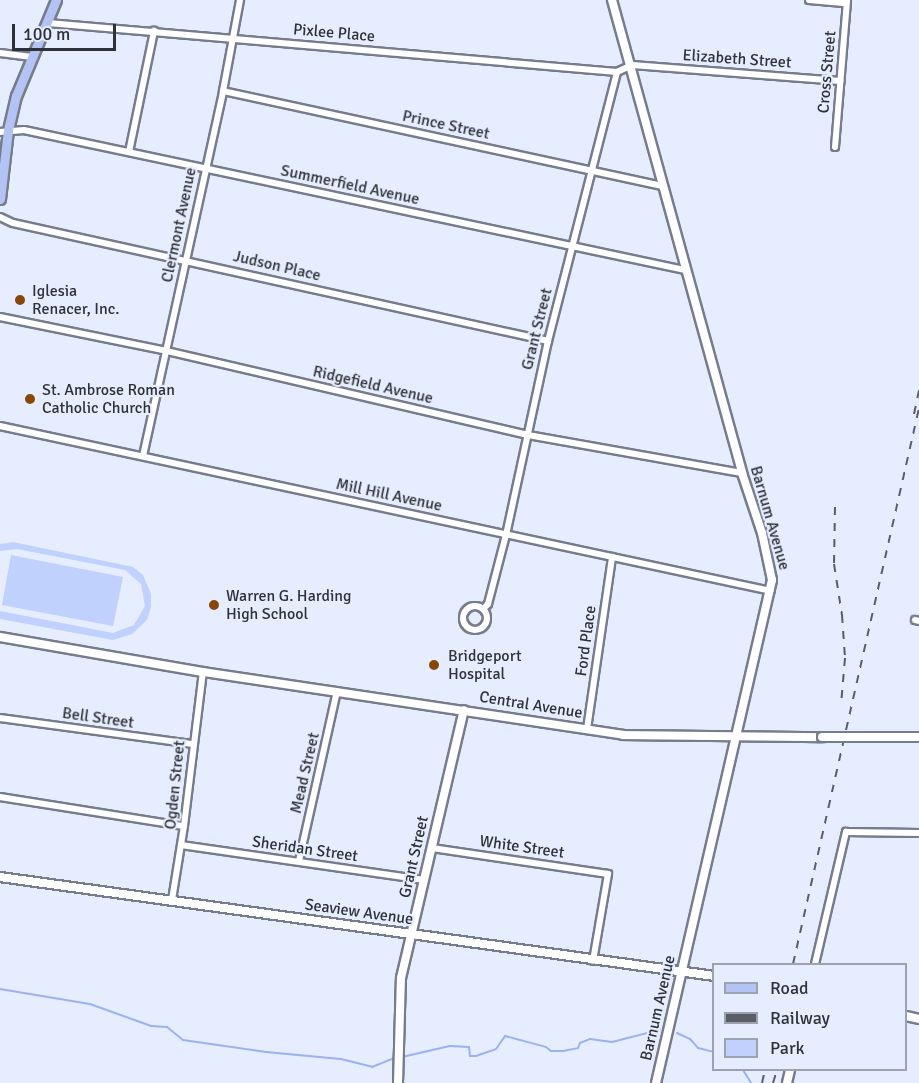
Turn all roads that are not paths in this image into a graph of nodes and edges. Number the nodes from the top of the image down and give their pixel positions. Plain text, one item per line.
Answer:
1 (56, 0) edge
2 (240, 0) edge
3 (612, 0) edge
4 (809, 0) edge
5 (847, 2) edge
6 (48, 23) junction
7 (154, 31) junction
8 (233, 38) junction
9 (0, 53) edge
10 (32, 57) junction
11 (632, 65) junction
12 (617, 72) junction
13 (840, 81) junction
14 (223, 91) junction
15 (4, 131) edge
16 (835, 147) dead end
17 (129, 152) junction
18 (206, 167) junction
19 (592, 170) junction
20 (663, 186) junction
21 (0, 199) edge
22 (0, 216) edge
23 (574, 247) junction
24 (186, 260) junction
25 (685, 270) junction
26 (0, 317) edge
27 (548, 341) junction
28 (167, 351) junction
29 (0, 426) edge
30 (528, 435) junction
31 (143, 456) junction
32 (742, 473) junction
33 (507, 534) junction
34 (612, 557) junction
35 (772, 591) junction
36 (483, 609) junction
37 (0, 637) edge
38 (203, 672) junction
39 (337, 691) junction
40 (464, 710) junction
41 (0, 718) edge
42 (587, 729) junction
43 (736, 737) junction
44 (919, 737) edge
45 (193, 744) junction
46 (0, 797) edge
47 (184, 826) junction
48 (919, 833) edge
49 (181, 846) junction
50 (432, 848) junction
51 (299, 861) junction
52 (0, 877) edge
53 (424, 880) junction
54 (172, 900) junction
55 (412, 934) junction
56 (593, 961) junction
57 (815, 963) edge
58 (682, 969) junction
59 (712, 976) edge
60 (398, 1083) edge
61 (656, 1083) edge

1 - 6 main road
2 - 8 street, Clermont Avenue
3 - 11 main road, Barnum Avenue
4 - 5 street
5 - 13 street, Cross Street
6 - 7 street, Pixlee Place
6 - 10 main road
7 - 8 street, Pixlee Place
7 - 17 street
8 - 12 street, Pixlee Place
8 - 14 street, Clermont Avenue
9 - 10 street
10 - 15 main road
11 - 12 street
11 - 13 street, Elizabeth Street
11 - 20 main road, Barnum Avenue
12 - 19 street, Grant Street
13 - 16 street, Cross Street
14 - 18 street, Clermont Avenue
14 - 19 street, Prince Street
15 - 17 street, Summerfield Avenue
15 - 21 main road
17 - 18 street, Summerfield Avenue
18 - 23 street, Summerfield Avenue
18 - 24 street, Clermont Avenue
19 - 20 street, Prince Street
19 - 23 street, Grant Street
20 - 25 main road, Barnum Avenue
22 - 24 street, Judson Place
23 - 25 street, Summerfield Avenue
23 - 27 street, Grant Street
24 - 27 street, Judson Place
24 - 28 street, Clermont Avenue
25 - 32 main road, Barnum Avenue
26 - 28 street, Ridgefield Avenue
27 - 30 street, Grant Street
28 - 30 street, Ridgefield Avenue
28 - 31 street, Clermont Avenue
29 - 31 street, Mill Hill Avenue
30 - 32 street, Ridgefield Avenue
30 - 33 street, Grant Street
31 - 33 street, Mill Hill Avenue
32 - 35 main road, Barnum Avenue
33 - 34 street, Mill Hill Avenue
33 - 36 street, Grant Street
34 - 35 street, Mill Hill Avenue
34 - 42 street, Ford Place
35 - 43 main road, Barnum Avenue
36 - 36 street, Grant Street
37 - 38 main road, Central Avenue
38 - 39 main road, Central Avenue
38 - 45 street, Ogden Street
39 - 40 main road, Central Avenue
39 - 51 street, Mead Street
40 - 42 main road, Central Avenue
40 - 50 main road, Grant Street
41 - 45 street, Bell Street
42 - 43 main road, Central Avenue
43 - 44 main road, Central Avenue, bridge
43 - 58 main road, Barnum Avenue
45 - 47 street, Ogden Street
46 - 47 street
47 - 49 street, Ogden Street
48 - 57 street
49 - 51 street, Sheridan Street
49 - 54 street, Ogden Street
50 - 53 main road, Grant Street
50 - 56 street, White Street
51 - 53 street, Sheridan Street
52 - 54 main road, Seaview Avenue
53 - 55 main road, Grant Street
54 - 55 main road, Seaview Avenue
55 - 56 main road, Seaview Avenue
55 - 60 main road, Grant Street
56 - 58 main road, Seaview Avenue
58 - 59 main road, Seaview Avenue
58 - 61 main road, Barnum Avenue

